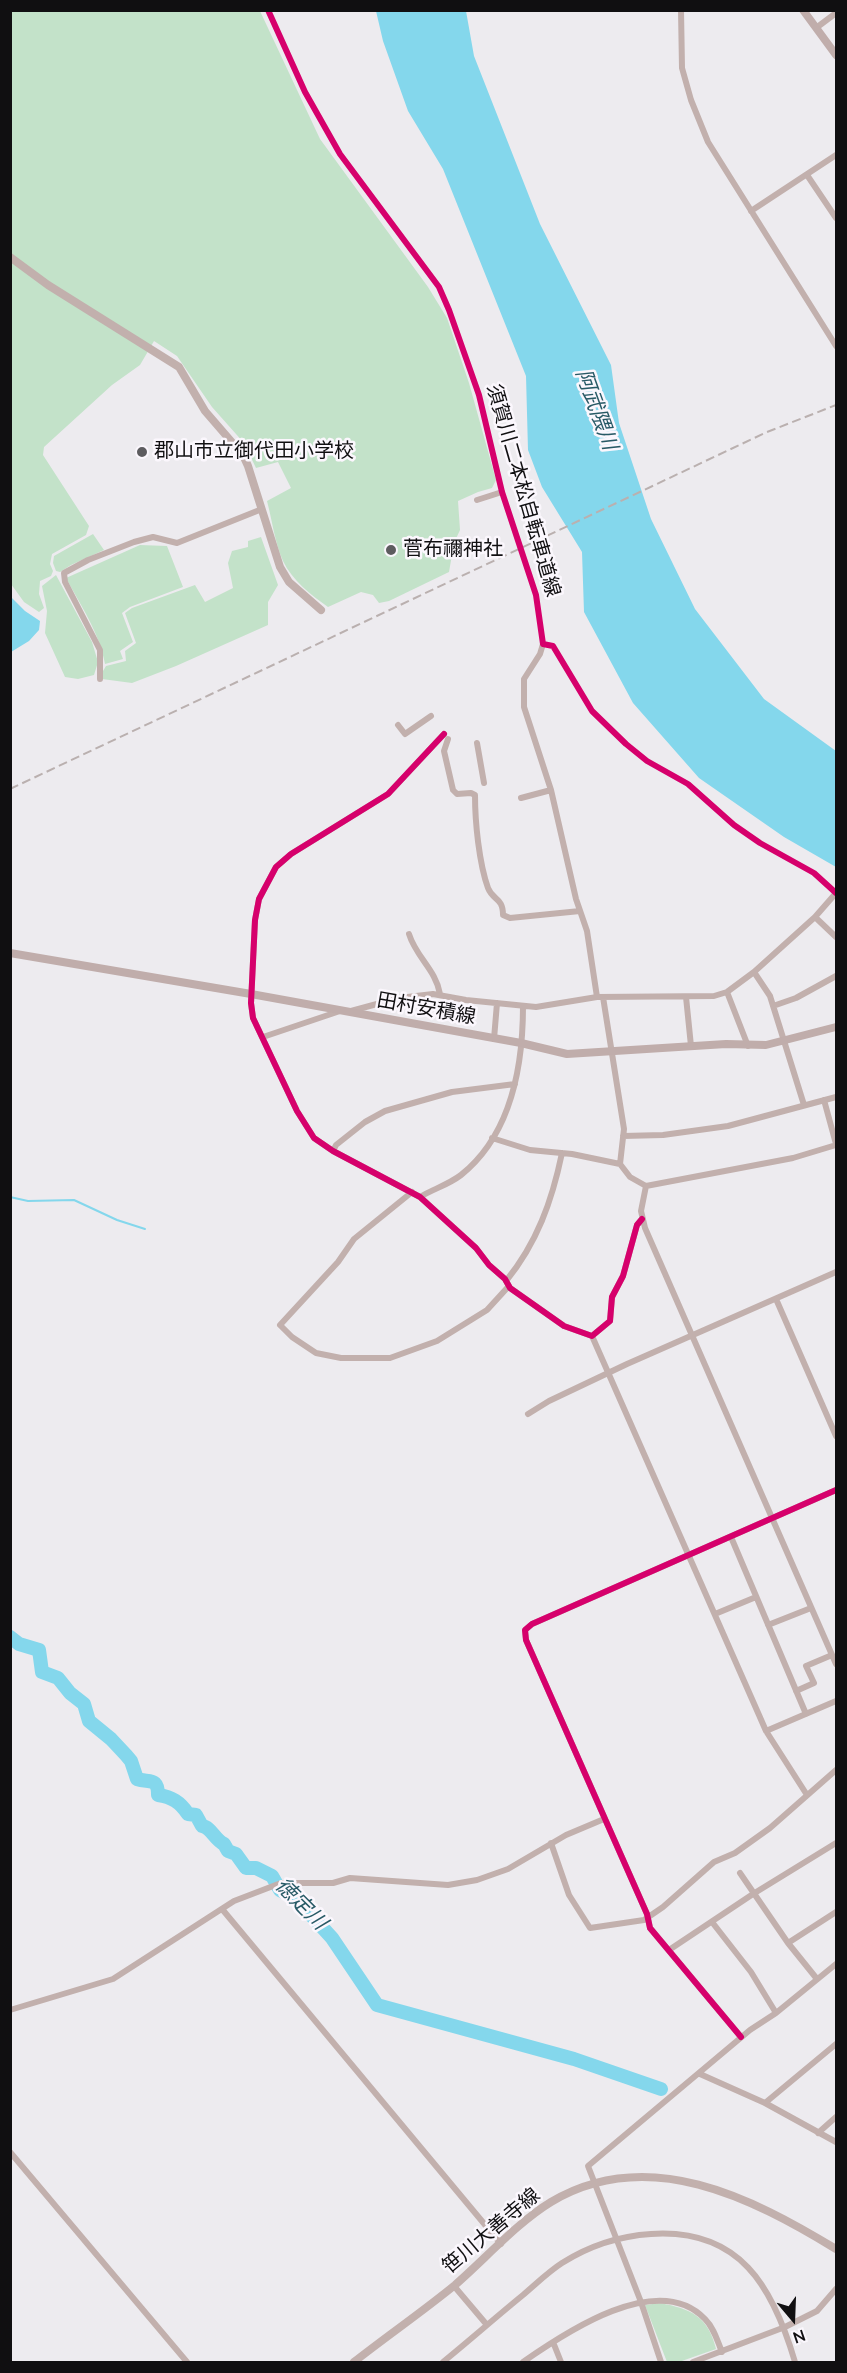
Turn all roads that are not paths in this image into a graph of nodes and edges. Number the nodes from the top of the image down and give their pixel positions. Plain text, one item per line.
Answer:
1 (681, 10) edge
2 (804, 10) edge
3 (837, 13) edge
4 (816, 28) junction
5 (837, 55) edge
6 (837, 154) edge
7 (807, 175) junction
8 (750, 211) junction
9 (837, 218) edge
10 (10, 257) edge
11 (837, 346) edge
12 (502, 492) dead end
13 (477, 500) dead end
14 (262, 509) junction
15 (321, 610) dead end
16 (543, 644) dead end
17 (100, 679) dead end
18 (431, 716) dead end
19 (398, 725) dead end
20 (477, 743) dead end
21 (484, 783) dead end
22 (551, 790) junction
23 (521, 798) dead end
24 (837, 893) edge
25 (580, 911) junction
26 (815, 917) junction
27 (409, 934) dead end
28 (837, 937) edge
29 (10, 953) edge
30 (754, 972) junction
31 (837, 976) edge
32 (727, 992) junction
33 (251, 994) junction
34 (440, 994) junction
35 (600, 997) junction
36 (686, 997) junction
37 (497, 1003) junction
38 (523, 1006) junction
39 (773, 1006) junction
40 (344, 1012) junction
41 (837, 1027) edge
42 (263, 1037) junction
43 (494, 1039) junction
44 (783, 1042) junction
45 (521, 1043) junction
46 (691, 1046) junction
47 (748, 1046) junction
48 (613, 1051) junction
49 (515, 1084) junction
50 (837, 1096) edge
51 (824, 1100) junction
52 (804, 1105) junction
53 (623, 1136) junction
54 (492, 1138) junction
55 (837, 1144) edge
56 (333, 1151) junction
57 (562, 1153) junction
58 (620, 1164) junction
59 (646, 1186) junction
60 (412, 1192) junction
61 (420, 1197) junction
62 (642, 1219) junction
63 (837, 1272) edge
64 (507, 1284) junction
65 (776, 1299) junction
66 (592, 1336) junction
67 (692, 1336) junction
68 (609, 1373) junction
69 (528, 1414) dead end
70 (837, 1436) edge
71 (837, 1490) edge
72 (772, 1518) junction
73 (731, 1537) junction
74 (689, 1555) junction
75 (756, 1598) junction
76 (811, 1608) junction
77 (715, 1614) junction
78 (768, 1625) junction
79 (832, 1655) junction
80 (837, 1664) edge
81 (796, 1691) junction
82 (837, 1701) edge
83 (806, 1714) junction
84 (766, 1731) junction
85 (837, 1770) edge
86 (807, 1795) junction
87 (604, 1819) junction
88 (551, 1843) junction
89 (837, 1843) edge
90 (740, 1873) dead end
91 (753, 1894) junction
92 (222, 1909) junction
93 (837, 1912) edge
94 (648, 1917) junction
95 (712, 1922) junction
96 (788, 1943) junction
97 (669, 1950) junction
98 (837, 1964) edge
99 (817, 1979) junction
100 (10, 2010) edge
101 (776, 2013) junction
102 (741, 2037) junction
103 (837, 2044) edge
104 (700, 2074) junction
105 (765, 2103) junction
106 (837, 2118) edge
107 (819, 2133) junction
108 (837, 2142) edge
109 (10, 2152) edge
110 (595, 2184) junction
111 (617, 2238) junction
112 (501, 2244) junction
113 (837, 2249) edge
114 (454, 2286) junction
115 (835, 2295) edge
116 (641, 2302) junction
117 (487, 2325) junction
118 (784, 2326) junction
119 (553, 2342) junction
120 (722, 2352) junction
121 (187, 2362) edge
122 (354, 2362) edge
123 (443, 2362) edge
124 (523, 2362) edge
125 (561, 2362) edge
126 (661, 2362) edge
127 (693, 2362) edge
128 (795, 2362) edge

1 - 8 street
2 - 4 main road
3 - 4 street
4 - 5 main road
6 - 7 street
7 - 8 street
7 - 9 street
8 - 11 street
10 - 14 street
12 - 13 street
14 - 15 street
14 - 17 street
16 - 22 street
18 - 19 street
20 - 21 street
22 - 23 street
22 - 25 street
24 - 26 street
25 - 33 street
25 - 35 street
26 - 28 street
26 - 30 street
27 - 34 street
29 - 33 main road, 田村安積線
30 - 32 street
30 - 39 street
31 - 39 street
32 - 36 street
32 - 47 street
33 - 40 main road, 田村安積線
33 - 42 street
34 - 37 street
34 - 40 street
35 - 36 street
35 - 38 street
35 - 48 street
36 - 46 street
37 - 38 street
37 - 43 street
38 - 45 street
39 - 44 street
40 - 42 street
40 - 43 main road, 田村安積線
41 - 44 main road, 田村安積線
42 - 56 street
43 - 45 main road, 田村安積線
44 - 47 main road, 田村安積線
44 - 52 street
45 - 48 main road, 田村安積線
45 - 49 street
46 - 47 main road, 田村安積線
46 - 48 main road, 田村安積線
48 - 53 street
49 - 54 street
49 - 56 street
50 - 51 street
51 - 52 street
51 - 55 street
52 - 53 street
53 - 58 street
54 - 57 street
54 - 61 street
55 - 59 street
56 - 60 street
57 - 58 street
57 - 64 street
58 - 59 street
59 - 62 street
60 - 61 street
60 - 64 street
61 - 64 street
62 - 66 street
62 - 67 street
63 - 65 street
64 - 66 street
65 - 67 street
65 - 70 street
66 - 68 street
67 - 68 street
67 - 72 street
68 - 69 street
68 - 74 street
71 - 72 street
72 - 73 street
72 - 76 street
73 - 74 street
73 - 75 street
74 - 77 street
74 - 87 street
75 - 77 street
75 - 78 street
76 - 78 street
76 - 79 street
77 - 84 street
78 - 81 street
79 - 80 street
79 - 81 street
81 - 83 street
82 - 83 street
83 - 84 street
84 - 86 street
85 - 86 street
86 - 94 street
87 - 88 street
87 - 94 street
88 - 92 street
88 - 94 street
89 - 91 street
90 - 91 street
91 - 95 street
91 - 96 street
92 - 100 street
92 - 112 street
93 - 96 street
94 - 97 street
95 - 97 street
95 - 101 street
96 - 99 street
97 - 102 street
98 - 99 street
99 - 101 street
101 - 102 street
102 - 104 street
103 - 105 street
104 - 105 street
104 - 110 street
105 - 107 street
106 - 107 street
107 - 108 street
109 - 121 street
110 - 111 street
110 - 112 street, 笹川大善寺線
110 - 113 street, 笹川大善寺線
111 - 116 street
111 - 117 street
111 - 118 street
112 - 114 street, 笹川大善寺線
114 - 117 street
114 - 122 street, 笹川大善寺線
115 - 118 street
116 - 119 street
116 - 120 street
116 - 126 street
117 - 123 street
118 - 120 street
118 - 128 street
119 - 124 street
119 - 125 street
120 - 127 street

